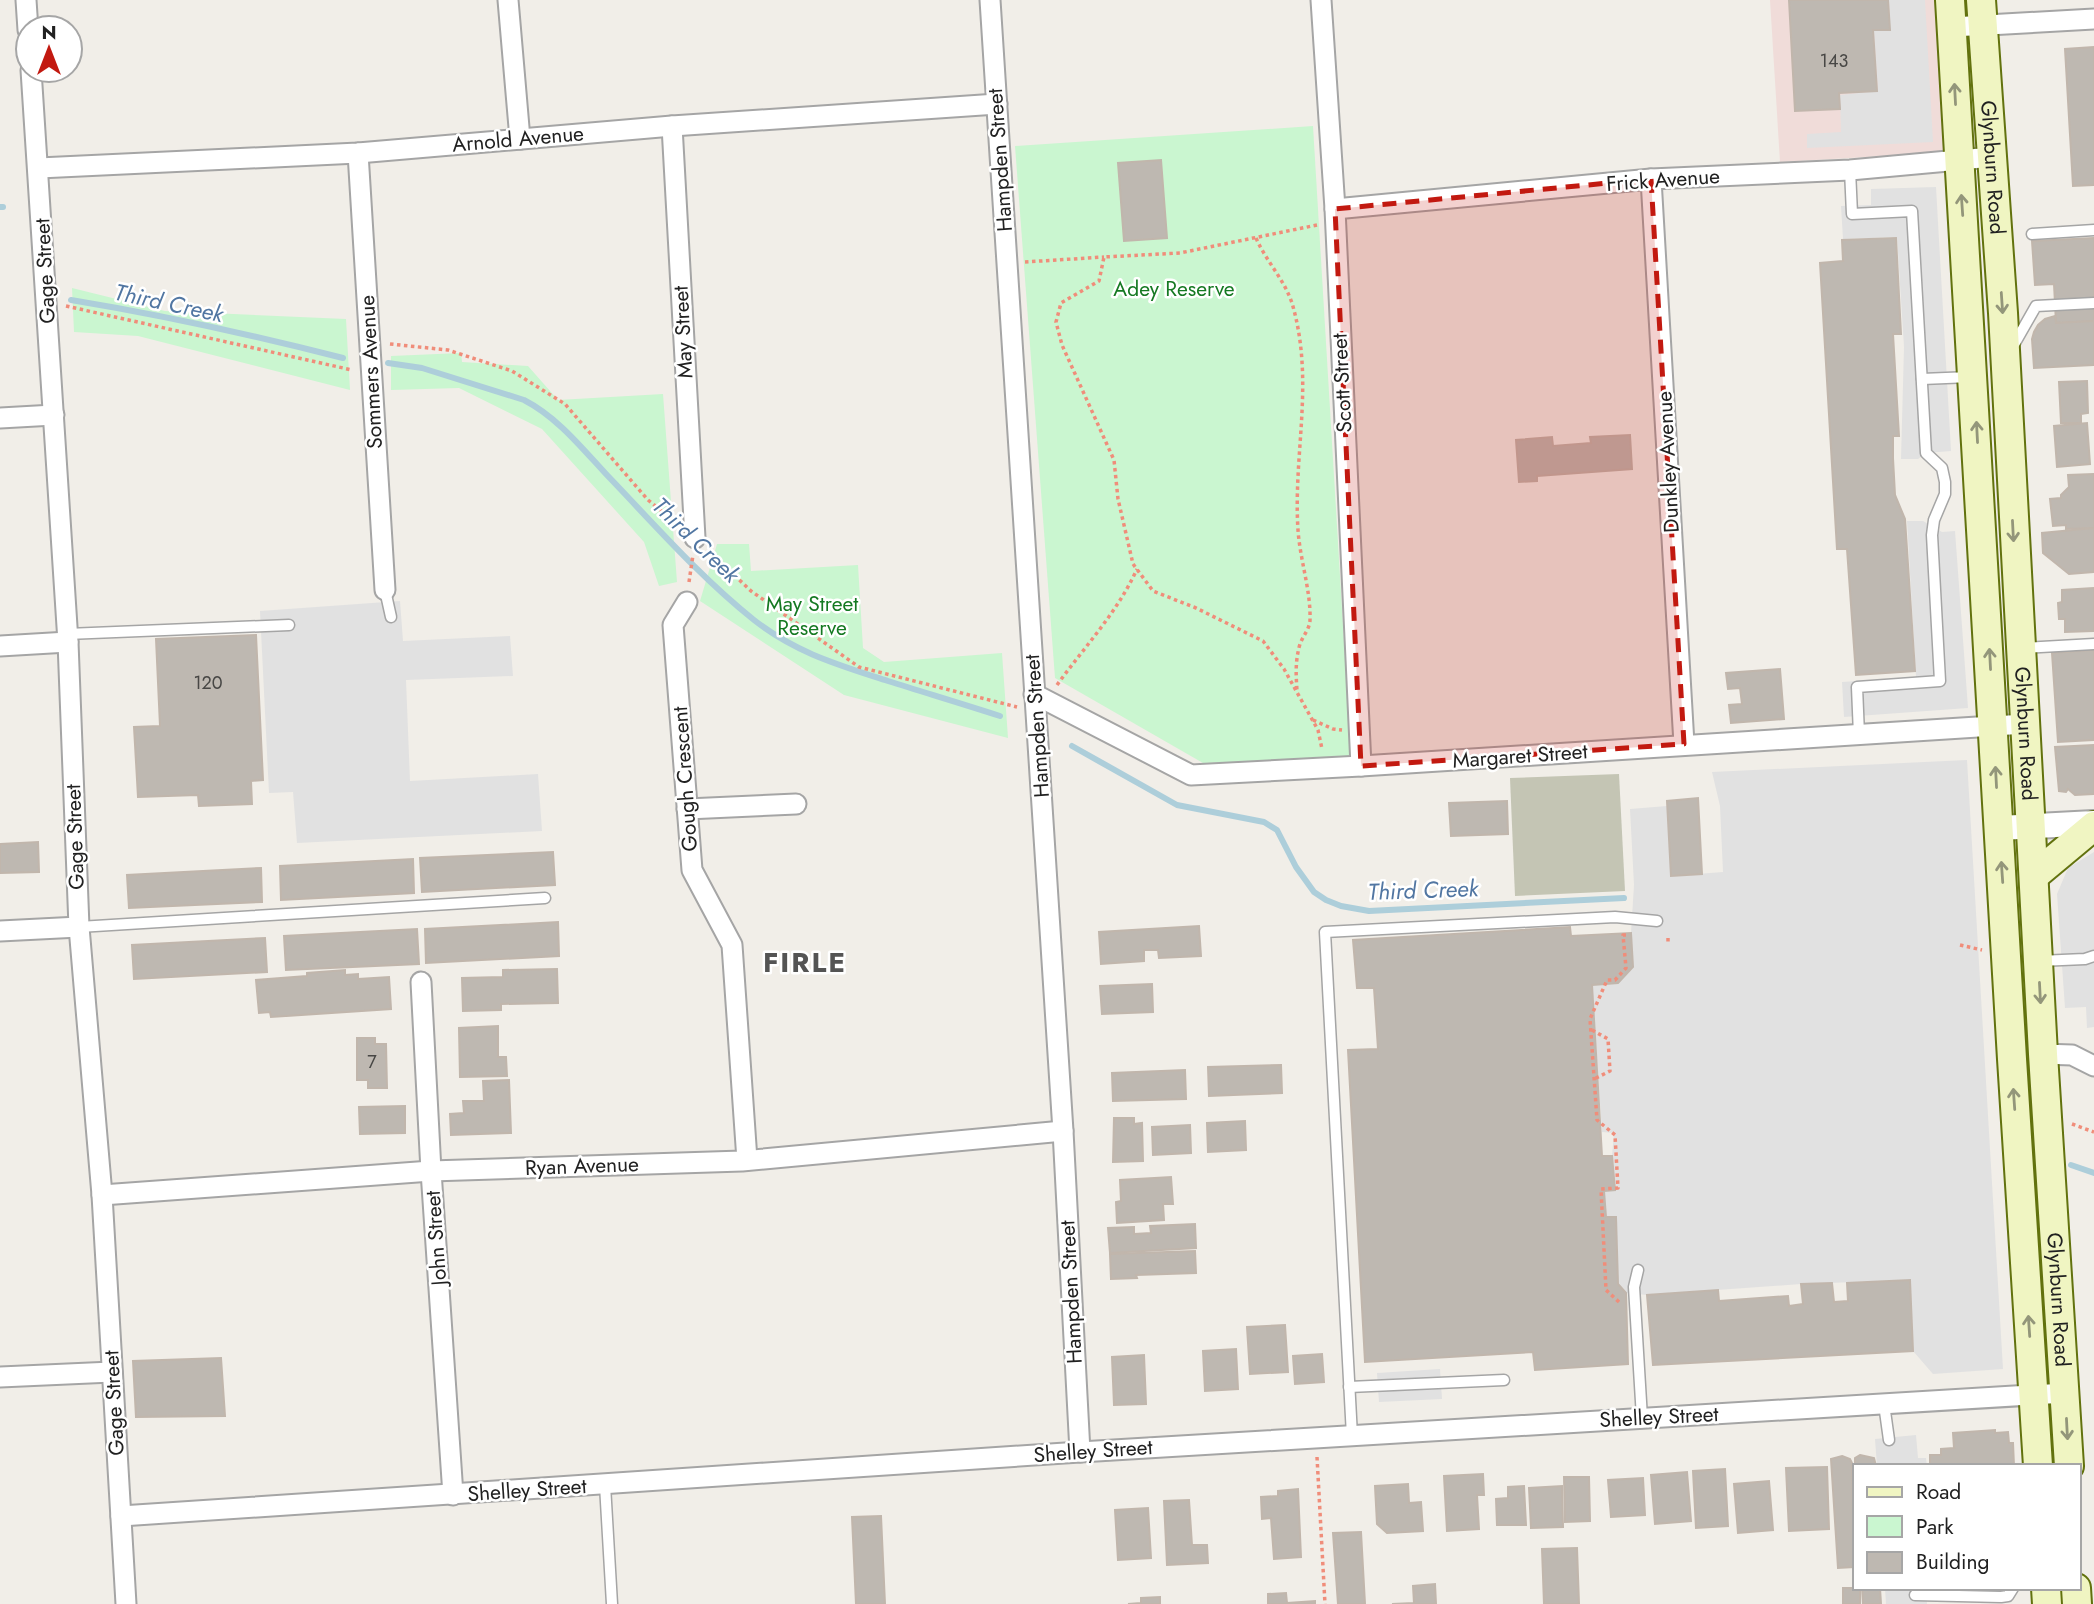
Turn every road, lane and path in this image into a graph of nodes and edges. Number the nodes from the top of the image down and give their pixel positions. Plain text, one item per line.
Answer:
1 (508, 0) edge
2 (990, 0) edge
3 (1321, 0) edge
4 (1982, 13) edge
5 (1951, 14) edge
6 (2094, 19) edge
7 (32, 84) edge
8 (997, 104) junction
9 (671, 126) junction
10 (520, 139) junction
11 (358, 153) junction
12 (1992, 157) junction
13 (1959, 160) junction
14 (39, 168) junction
15 (1850, 170) junction
16 (1651, 179) junction
17 (1335, 213) junction
18 (2094, 230) edge
19 (2032, 234) dead end
20 (1997, 235) junction
21 (1256, 238) junction
22 (1104, 257) junction
23 (1007, 263) junction
24 (47, 302) junction
25 (2094, 303) edge
26 (1970, 314) junction
27 (370, 344) junction
28 (2005, 360) junction
29 (371, 371) junction
30 (1973, 377) junction
31 (1922, 379) junction
32 (54, 415) junction
33 (0, 418) edge
34 (695, 538) junction
35 (1137, 569) junction
36 (385, 590) joint
37 (687, 602) joint
38 (391, 617) dead end
39 (289, 625) dead end
40 (68, 638) junction
41 (2094, 644) edge
42 (0, 646) edge
43 (2020, 648) junction
44 (1297, 694) junction
45 (1035, 702) junction
46 (1312, 720) junction
47 (2025, 724) junction
48 (1993, 727) junction
49 (1358, 730) junction
50 (1859, 735) junction
51 (1684, 744) junction
52 (1361, 766) junction
53 (1324, 768) junction
54 (796, 804) dead end
55 (687, 809) junction
56 (2032, 825) junction
57 (2094, 825) edge
58 (1999, 828) junction
59 (2034, 876) junction
60 (545, 898) dead end
61 (1657, 921) dead end
62 (79, 927) junction
63 (0, 931) edge
64 (1637, 935) dead end
65 (1668, 938) dead end
66 (1668, 945) dead end
67 (1960, 946) dead end
68 (1989, 951) dead end
69 (2094, 956) edge
70 (2039, 961) junction
71 (421, 982) dead end
72 (1591, 1030) junction
73 (2043, 1054) junction
74 (2094, 1066) edge
75 (1594, 1079) junction
76 (1063, 1130) junction
77 (747, 1160) junction
78 (431, 1171) junction
79 (102, 1195) junction
80 (1638, 1270) dead end
81 (1621, 1304) dead end
82 (112, 1372) junction
83 (0, 1377) edge
84 (1504, 1380) dead end
85 (1349, 1387) junction
86 (2065, 1393) junction
87 (2033, 1394) junction
88 (1884, 1404) junction
89 (1642, 1418) junction
90 (1352, 1436) junction
91 (1316, 1438) junction
92 (1888, 1440) dead end
93 (1080, 1452) junction
94 (2038, 1464) edge
95 (2069, 1464) edge
96 (605, 1485) junction
97 (453, 1495) junction
98 (121, 1516) junction
99 (2012, 1590) edge
100 (1915, 1595) dead end
101 (126, 1604) edge
102 (612, 1604) edge
103 (1325, 1604) edge

1 - 10 street
2 - 8 street, Hampden Street
3 - 17 street, Scott Street
4 - 5 street
4 - 6 street
4 - 12 main road, Glynburn Road
13 -> 5 main road, Glynburn Road
7 - 14 street, Gage Street
8 - 9 street, Arnold Avenue
8 - 23 street, Hampden Street
9 - 10 street, Arnold Avenue
9 - 34 street, May Street
10 - 11 street, Arnold Avenue
11 - 14 street, Arnold Avenue
11 - 27 street, Sommers Avenue
12 - 13 street, Frick Avenue
12 - 20 main road, Glynburn Road
13 - 15 street, Frick Avenue
26 -> 13 main road, Glynburn Road
14 - 24 street, Gage Street
15 - 16 street, Frick Avenue
15 - 31 lane
16 - 17 street, Frick Avenue
16 - 51 street, Dunkley Avenue
17 - 21 path
17 - 49 street, Scott Street
18 - 19 lane
20 - 26 main road
20 -> 28 main road, Glynburn Road
21 - 22 path
21 - 44 path
22 - 23 path
22 - 35 path
23 - 45 street, Hampden Street
24 - 29 path
24 - 32 street, Gage Street
25 - 28 lane
26 - 30 main road, Glynburn Road
27 - 29 street, Sommers Avenue
27 - 34 path
28 -> 43 main road, Glynburn Road
29 - 36 street, Sommers Avenue
30 - 31 lane
48 -> 30 main road, Glynburn Road
31 - 50 lane
32 - 33 street
32 - 40 street, Gage Street
34 - 37 path
34 - 45 path
35 - 44 path
35 - 45 path
36 - 38 lane
37 - 55 street, Gough Crescent
39 - 40 lane
40 - 42 street
40 - 62 street, Gage Street
41 - 43 lane
43 - 47 main road, Glynburn Road
44 - 46 path
45 - 53 street, Margaret Street
45 - 76 street, Hampden Street
46 - 49 path
46 - 53 path
47 - 48 street, Margaret Street
47 - 56 main road, Glynburn Road
48 - 50 street, Margaret Street
58 -> 48 main road, Glynburn Road
49 - 52 street, Scott Street
50 - 51 street, Margaret Street
51 - 52 street, Margaret Street
52 - 53 street, Margaret Street
54 - 55 street
55 - 77 street, Gough Crescent
56 - 57 street
56 - 58 street
56 - 59 main road, Glynburn Road
57 - 59 main road
87 -> 58 main road, Glynburn Road
59 - 70 main road, Glynburn Road
60 - 62 lane
61 - 85 lane
62 - 63 street
62 - 79 street, Gage Street
64 - 72 path
65 - 66 path
67 - 68 path
69 - 70 lane
70 -> 73 main road, Glynburn Road
71 - 78 street, John Street
72 - 75 path
72 - 75 path
73 - 74 street
73 - 86 main road, Glynburn Road
75 - 81 path
76 - 77 street, Ryan Avenue
76 - 93 street, Hampden Street
77 - 78 street, Ryan Avenue
78 - 79 street, Ryan Avenue
78 - 97 street, John Street
79 - 82 street, Gage Street
80 - 89 lane
82 - 83 street
82 - 98 street, Gage Street
84 - 85 lane
85 - 90 lane
86 - 87 street, Shelley Street
86 -> 95 main road, Glynburn Road
87 - 88 street, Shelley Street
87 - 94 main road, Glynburn Road
88 - 89 street, Shelley Street
88 - 92 lane
89 - 90 street, Shelley Street
90 - 91 street, Shelley Street
91 - 93 street, Shelley Street
91 - 103 path
93 - 96 street, Shelley Street
96 - 97 street, Shelley Street
96 - 102 lane
97 - 98 street, Shelley Street
98 - 101 street, Gage Street
99 - 100 lane

